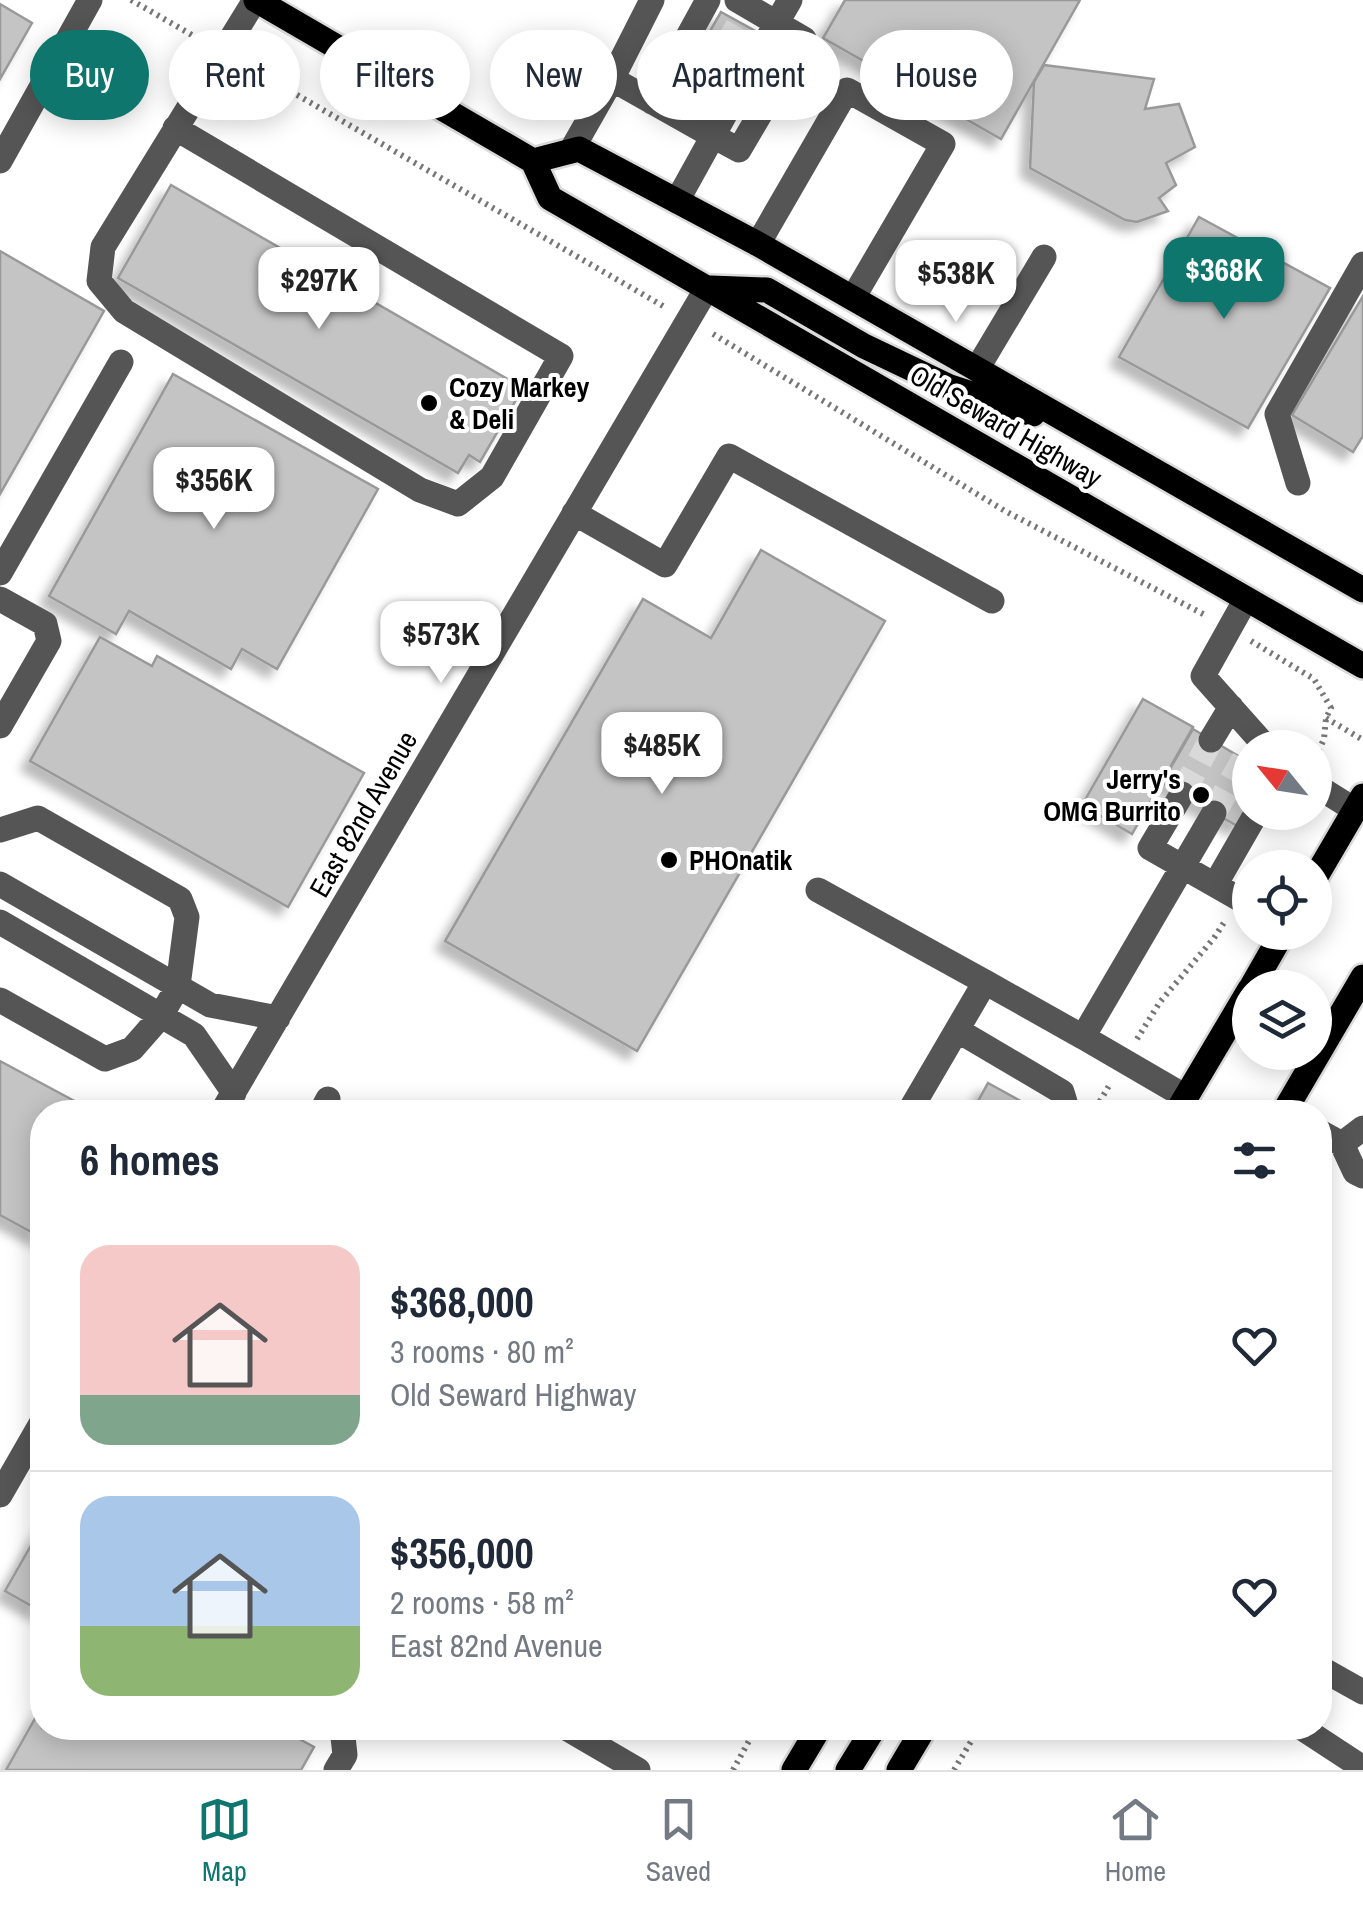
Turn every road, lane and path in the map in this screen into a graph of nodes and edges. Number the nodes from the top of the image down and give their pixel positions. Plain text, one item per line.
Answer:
1 (90, 0) edge
2 (130, 0) edge
3 (255, 0) edge
4 (652, 0) edge
5 (708, 0) edge
6 (790, 0) edge
7 (742, 10) edge
8 (183, 30) edge
9 (236, 30) edge
10 (692, 30) edge
11 (771, 30) edge
12 (773, 30) tunnel mouth
13 (617, 69) edge
14 (300, 97) edge
15 (180, 120) edge
16 (589, 120) edge
17 (684, 120) edge
18 (722, 120) tunnel mouth
19 (756, 120) tunnel mouth
20 (175, 128) junction
21 (712, 136) junction
22 (571, 152) junction
23 (0, 161) edge
24 (533, 162) junction
25 (677, 201) junction
26 (758, 244) junction
27 (1044, 257) dead end
28 (1363, 264) edge
29 (707, 288) junction
30 (852, 298) junction
31 (688, 320) junction
32 (121, 362) dead end
33 (977, 369) junction
34 (1085, 431) junction
35 (1298, 483) dead end
36 (574, 512) junction
37 (0, 573) edge
38 (1363, 590) edge
39 (0, 598) edge
40 (1246, 599) junction
41 (992, 601) dead end
42 (1230, 628) junction
43 (1363, 666) edge
44 (1230, 707) junction
45 (1326, 718) junction
46 (0, 726) edge
47 (1243, 730) edge
48 (1325, 730) edge
49 (1212, 740) tunnel mouth
50 (1363, 740) edge
51 (1332, 792) edge
52 (1182, 794) tunnel mouth
53 (1359, 803) edge
54 (1214, 813) tunnel mouth
55 (0, 830) edge
56 (1247, 830) edge
57 (1331, 850) edge
58 (1182, 867) junction
59 (0, 884) edge
60 (1215, 885) junction
61 (818, 890) dead end
62 (1232, 895) edge
63 (1232, 916) edge
64 (0, 922) edge
65 (1363, 977) edge
66 (986, 982) junction
67 (178, 986) junction
68 (0, 1000) edge
69 (161, 1016) junction
70 (278, 1018) junction
71 (1232, 1019) edge
72 (957, 1030) junction
73 (1083, 1037) junction
74 (1124, 1060) junction
75 (226, 1100) edge
76 (230, 1100) edge
77 (916, 1100) edge
78 (1064, 1100) edge
79 (1101, 1100) edge
80 (1175, 1100) edge
81 (1188, 1100) edge
82 (1291, 1100) edge
83 (1363, 1128) edge
84 (1332, 1138) edge
85 (1332, 1139) edge
86 (1363, 1176) edge
87 (30, 1443) edge
88 (0, 1495) edge
89 (1332, 1675) edge
90 (1363, 1692) edge
91 (343, 1740) edge
92 (587, 1740) edge
93 (749, 1740) edge
94 (812, 1740) edge
95 (867, 1740) edge
96 (917, 1740) edge
97 (972, 1740) edge
98 (1320, 1740) edge
99 (1363, 1768) edge
100 (336, 1770) edge
101 (638, 1770) edge
102 (732, 1770) edge
103 (794, 1770) edge
104 (848, 1770) edge
105 (899, 1770) edge
106 (954, 1770) edge

1 - 23 street
2 - 8 path
3 - 9 street
3 - 24 main road, Old Seward Highway
4 - 13 street
5 - 10 street
6 - 12 street
7 - 11 street
14 - 31 path
15 - 20 street
16 - 22 street
17 - 21 street
18 - 21 street
19 - 21 street
20 - 20 street
21 - 25 street
22 - 24 main road
22 - 25 main road, Old Seward Highway
24 - 29 main road, Old Seward Highway
25 - 26 main road, Old Seward Highway
26 - 30 main road, Old Seward Highway
26 - 30 street
27 - 33 street
28 - 35 street
29 - 31 street, East 82nd Avenue
29 - 34 main road
29 - 40 main road, Old Seward Highway
30 - 33 main road, Old Seward Highway
31 - 36 street, East 82nd Avenue
31 - 42 path
32 - 37 street
33 - 34 main road, Old Seward Highway
34 - 38 main road, Old Seward Highway
36 - 41 street
36 - 70 street, East 82nd Avenue
39 - 46 street
40 - 42 street
40 - 43 main road, Old Seward Highway
42 - 44 street
42 - 45 path
44 - 47 street
44 - 49 street
45 - 48 path
45 - 50 path
51 - 53 street
52 - 58 street
53 - 57 main road
54 - 58 street
55 - 67 street
56 - 60 street
58 - 60 street
58 - 73 street
59 - 67 street
60 - 62 street
61 - 66 street
63 - 74 path
64 - 69 street
65 - 82 main road
66 - 72 street
66 - 73 street
67 - 69 street
67 - 70 street
68 - 69 street
69 - 75 street
70 - 76 street, East 82nd Avenue
71 - 81 main road
72 - 77 street
72 - 78 street
73 - 74 street
74 - 79 path
74 - 80 street
83 - 84 street
85 - 86 street
87 - 88 street
89 - 90 street
91 - 100 street
92 - 101 street
93 - 102 path
94 - 103 main road
95 - 104 main road
96 - 105 main road
97 - 106 path
98 - 99 street

